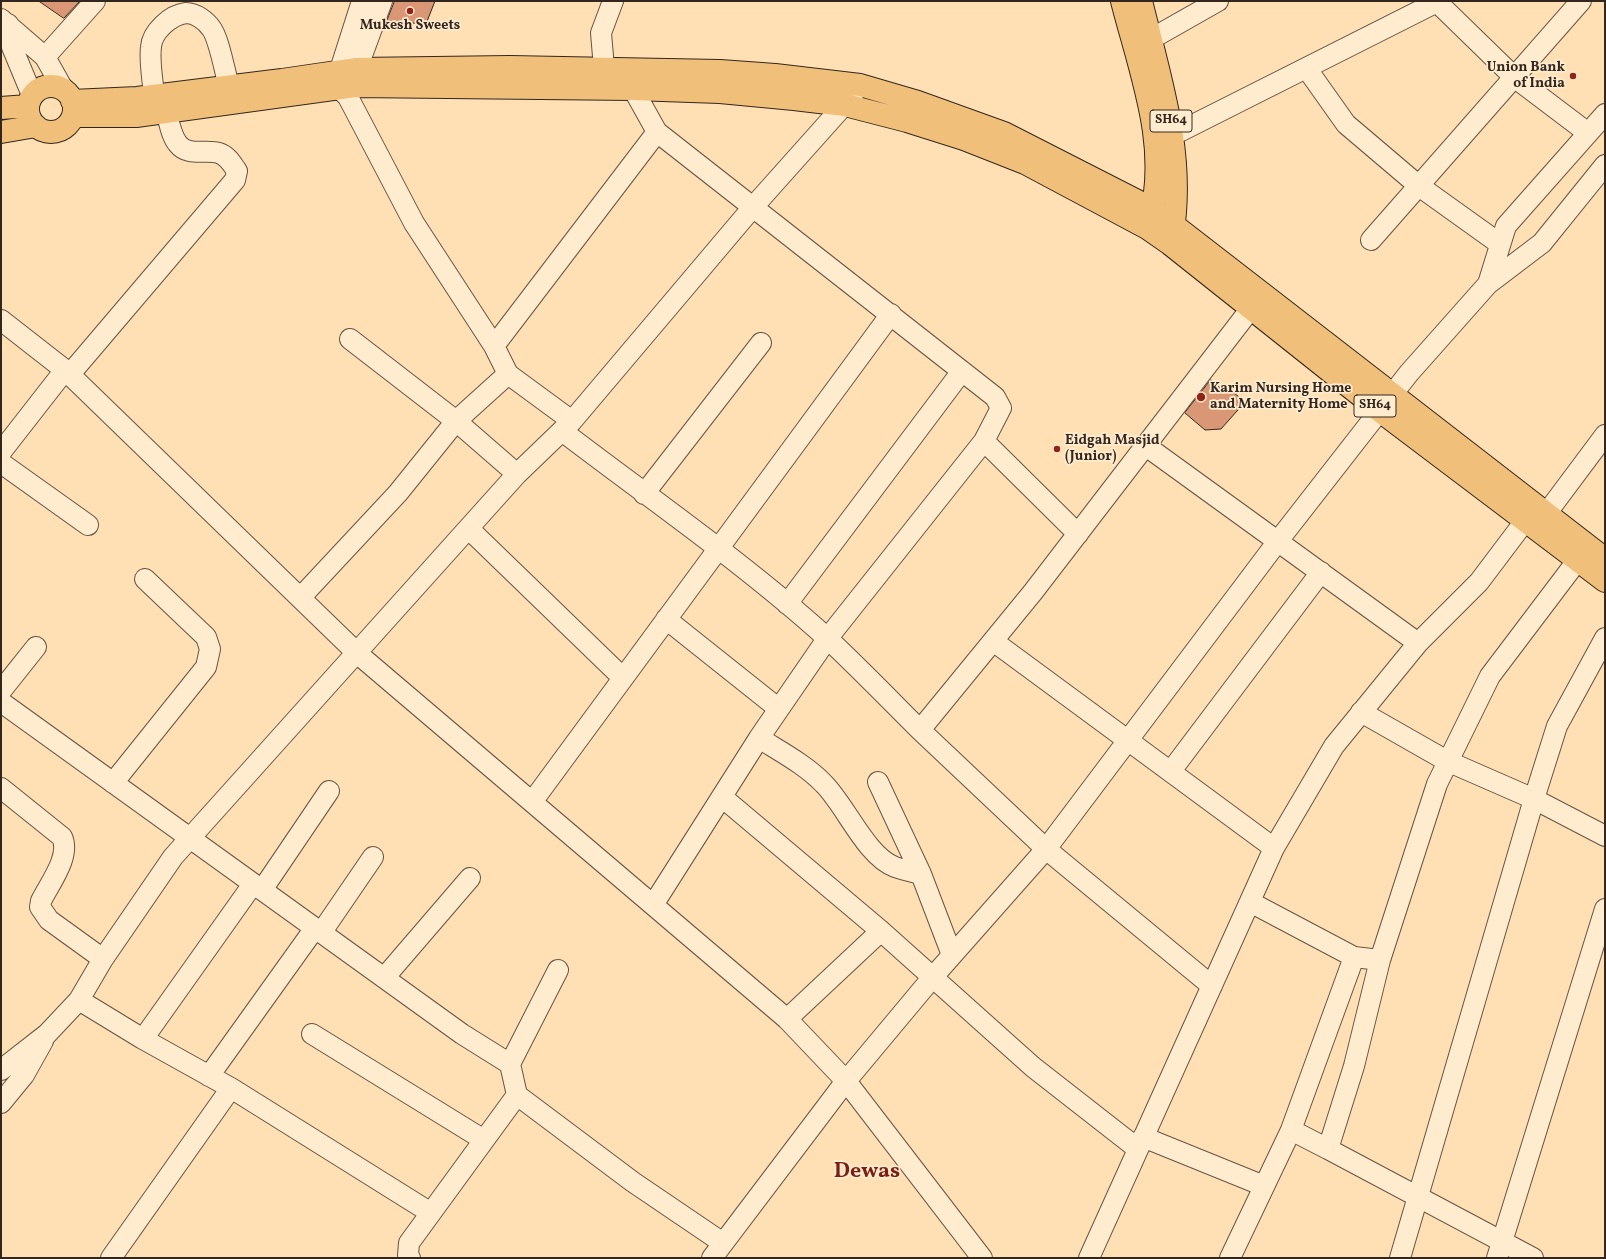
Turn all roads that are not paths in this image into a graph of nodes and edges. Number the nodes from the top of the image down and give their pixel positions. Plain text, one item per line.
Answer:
1 (95, 1) edge
2 (362, 1) edge
3 (382, 1) edge
4 (614, 1) edge
5 (1122, 1) edge
6 (1141, 1) edge
7 (1218, 1) edge
8 (1581, 1) edge
9 (1438, 2) edge
10 (4, 22) edge
11 (1151, 39) junction
12 (45, 57) junction
13 (604, 68) junction
14 (1307, 68) junction
15 (1514, 77) junction
16 (348, 83) junction
17 (229, 86) junction
18 (860, 86) junction
19 (633, 89) junction
20 (30, 101) junction
21 (70, 102) junction
22 (160, 104) junction
23 (845, 105) junction
24 (1, 108) edge
25 (1605, 114) edge
26 (36, 126) junction
27 (1, 132) edge
28 (657, 132) junction
29 (1588, 133) junction
30 (1173, 135) junction
31 (1605, 165) edge
32 (1419, 186) junction
33 (753, 207) junction
34 (1150, 219) junction
35 (1172, 234) junction
36 (1371, 240) dead end
37 (1500, 244) junction
38 (1488, 284) junction
39 (1252, 308) junction
40 (891, 314) junction
41 (1, 320) edge
42 (350, 339) dead end
43 (761, 343) dead end
44 (494, 346) junction
45 (962, 371) junction
46 (68, 372) junction
47 (508, 374) junction
48 (1386, 403) junction
49 (456, 421) junction
50 (567, 426) junction
51 (1605, 435) edge
52 (984, 441) junction
53 (1146, 446) junction
54 (1, 452) edge
55 (1, 463) edge
56 (517, 474) junction
57 (644, 494) junction
58 (1546, 514) junction
59 (1525, 522) junction
60 (88, 525) dead end
61 (469, 528) junction
62 (1078, 534) junction
63 (1278, 541) junction
64 (718, 548) junction
65 (1605, 559) edge
66 (1577, 561) junction
67 (1321, 572) junction
68 (145, 579) dead end
69 (1605, 581) edge
70 (300, 598) junction
71 (787, 604) junction
72 (666, 619) junction
73 (827, 638) junction
74 (1605, 638) edge
75 (993, 641) junction
76 (1418, 643) junction
77 (36, 647) dead end
78 (358, 654) junction
79 (623, 678) junction
80 (1, 691) edge
81 (1, 702) edge
82 (779, 709) junction
83 (1361, 712) junction
84 (920, 730) junction
85 (759, 738) junction
86 (1128, 740) junction
87 (1447, 761) junction
88 (1171, 771) junction
89 (878, 782) dead end
90 (113, 783) junction
91 (1, 788) edge
92 (329, 791) dead end
93 (722, 797) junction
94 (1534, 800) junction
95 (532, 802) junction
96 (1605, 836) edge
97 (190, 839) junction
98 (1274, 848) junction
99 (1046, 849) junction
100 (373, 857) dead end
101 (921, 874) junction
102 (470, 878) dead end
103 (257, 887) junction
104 (1250, 902) junction
105 (653, 905) junction
106 (1605, 909) edge
107 (318, 931) junction
108 (881, 931) junction
109 (952, 955) junction
110 (1354, 957) junction
111 (103, 959) junction
112 (1380, 960) junction
113 (558, 970) dead end
114 (384, 978) junction
115 (932, 978) junction
116 (1212, 986) junction
117 (79, 1000) junction
118 (787, 1019) junction
119 (47, 1034) junction
120 (312, 1034) dead end
121 (143, 1039) junction
122 (510, 1064) junction
123 (1, 1070) edge
124 (210, 1076) junction
125 (846, 1081) junction
126 (231, 1088) junction
127 (517, 1095) junction
128 (1, 1103) edge
129 (1292, 1130) junction
130 (484, 1140) junction
131 (1140, 1143) junction
132 (1328, 1149) junction
133 (1264, 1186) junction
134 (1418, 1196) junction
135 (431, 1213) junction
136 (717, 1250) edge
137 (1500, 1250) edge
138 (111, 1258) edge
139 (410, 1258) edge
140 (982, 1258) edge
141 (1090, 1258) edge
142 (1230, 1258) edge
143 (1400, 1258) edge
144 (1533, 1258) edge

1 - 12 street
2 - 16 street
3 - 16 street
4 - 13 street
5 - 34 main road, SH64
6 - 11 main road, SH64
7 - 11 street
8 - 15 street
9 - 14 street
9 - 15 street
10 - 12 street
10 - 20 street
11 - 30 main road, SH64
12 - 21 street
13 - 16 main road
13 - 18 main road
14 - 30 street
14 - 32 street
15 - 29 street
15 - 32 street
16 - 17 main road
16 - 19 main road
16 - 22 main road
16 - 44 street
17 - 22 main road
17 - 22 street
18 - 23 street
18 - 34 main road
19 - 23 main road
19 - 28 street
20 - 21 main road
20 - 24 main road
20 - 26 main road
21 - 22 main road
21 - 26 main road
22 - 46 street
23 - 33 street
23 - 34 main road
25 - 29 street
26 - 27 main road
28 - 33 street
28 - 44 street
29 - 37 street
30 - 35 main road, SH64
31 - 38 street
32 - 36 street
32 - 37 street
33 - 40 street
33 - 50 street
34 - 35 main road, SH64
35 - 39 main road, SH64
35 - 48 main road, SH64
37 - 38 street
38 - 48 street
39 - 48 main road, SH64
39 - 53 street
40 - 45 street
40 - 64 street
41 - 46 street
42 - 49 street
43 - 57 street
44 - 47 street
45 - 52 street
45 - 71 street
46 - 54 street
46 - 70 street
47 - 49 street
47 - 50 street
48 - 58 main road, SH64
48 - 59 main road, SH64
48 - 63 street
49 - 56 street
49 - 70 street
50 - 56 street
50 - 57 street
51 - 58 street
52 - 62 street
52 - 73 street
53 - 62 street
53 - 63 street
55 - 60 street
56 - 61 street
57 - 64 street
58 - 65 main road, SH64
59 - 66 main road, SH64
59 - 76 street
61 - 78 street
61 - 79 street
62 - 75 street
63 - 67 street
63 - 86 street
64 - 71 street
64 - 72 street
66 - 69 main road, SH64
66 - 87 street
67 - 76 street
67 - 88 street
68 - 90 street
70 - 78 street
71 - 73 street
72 - 79 street
72 - 82 street
73 - 82 street
73 - 84 street
74 - 94 street
75 - 84 street
75 - 86 street
76 - 83 street
77 - 80 street
78 - 95 street
78 - 97 street
79 - 95 street
81 - 90 street
82 - 85 street
83 - 87 street
83 - 98 street
84 - 99 street
85 - 93 street
85 - 101 street
86 - 88 street
86 - 99 street
87 - 94 street
87 - 112 street
88 - 98 street
89 - 101 street
90 - 97 street
91 - 111 street
92 - 103 street
93 - 105 street
93 - 108 street
94 - 96 street
94 - 134 street
95 - 105 street
97 - 103 street
97 - 111 street
98 - 104 street
99 - 109 street
99 - 116 street
100 - 107 street
101 - 109 street
102 - 114 street
103 - 107 street
103 - 121 street
104 - 110 street
104 - 116 street
105 - 118 street
106 - 137 street
107 - 114 street
107 - 124 street
108 - 115 street
108 - 118 street
109 - 115 street
110 - 112 street
110 - 129 street
111 - 117 street
112 - 132 street
113 - 122 street
114 - 122 street
115 - 125 street
115 - 131 street
116 - 131 street
117 - 119 street
117 - 121 street
118 - 125 street
119 - 123 street
119 - 128 street
120 - 130 street
121 - 124 street
122 - 127 street
124 - 126 street
125 - 136 street
125 - 140 street
126 - 135 street
126 - 138 street
127 - 130 street
127 - 136 street
129 - 132 street
129 - 133 street
130 - 135 street
131 - 133 street
131 - 141 street
132 - 134 street
133 - 142 street
134 - 137 street
134 - 143 street
135 - 139 street
137 - 144 street

